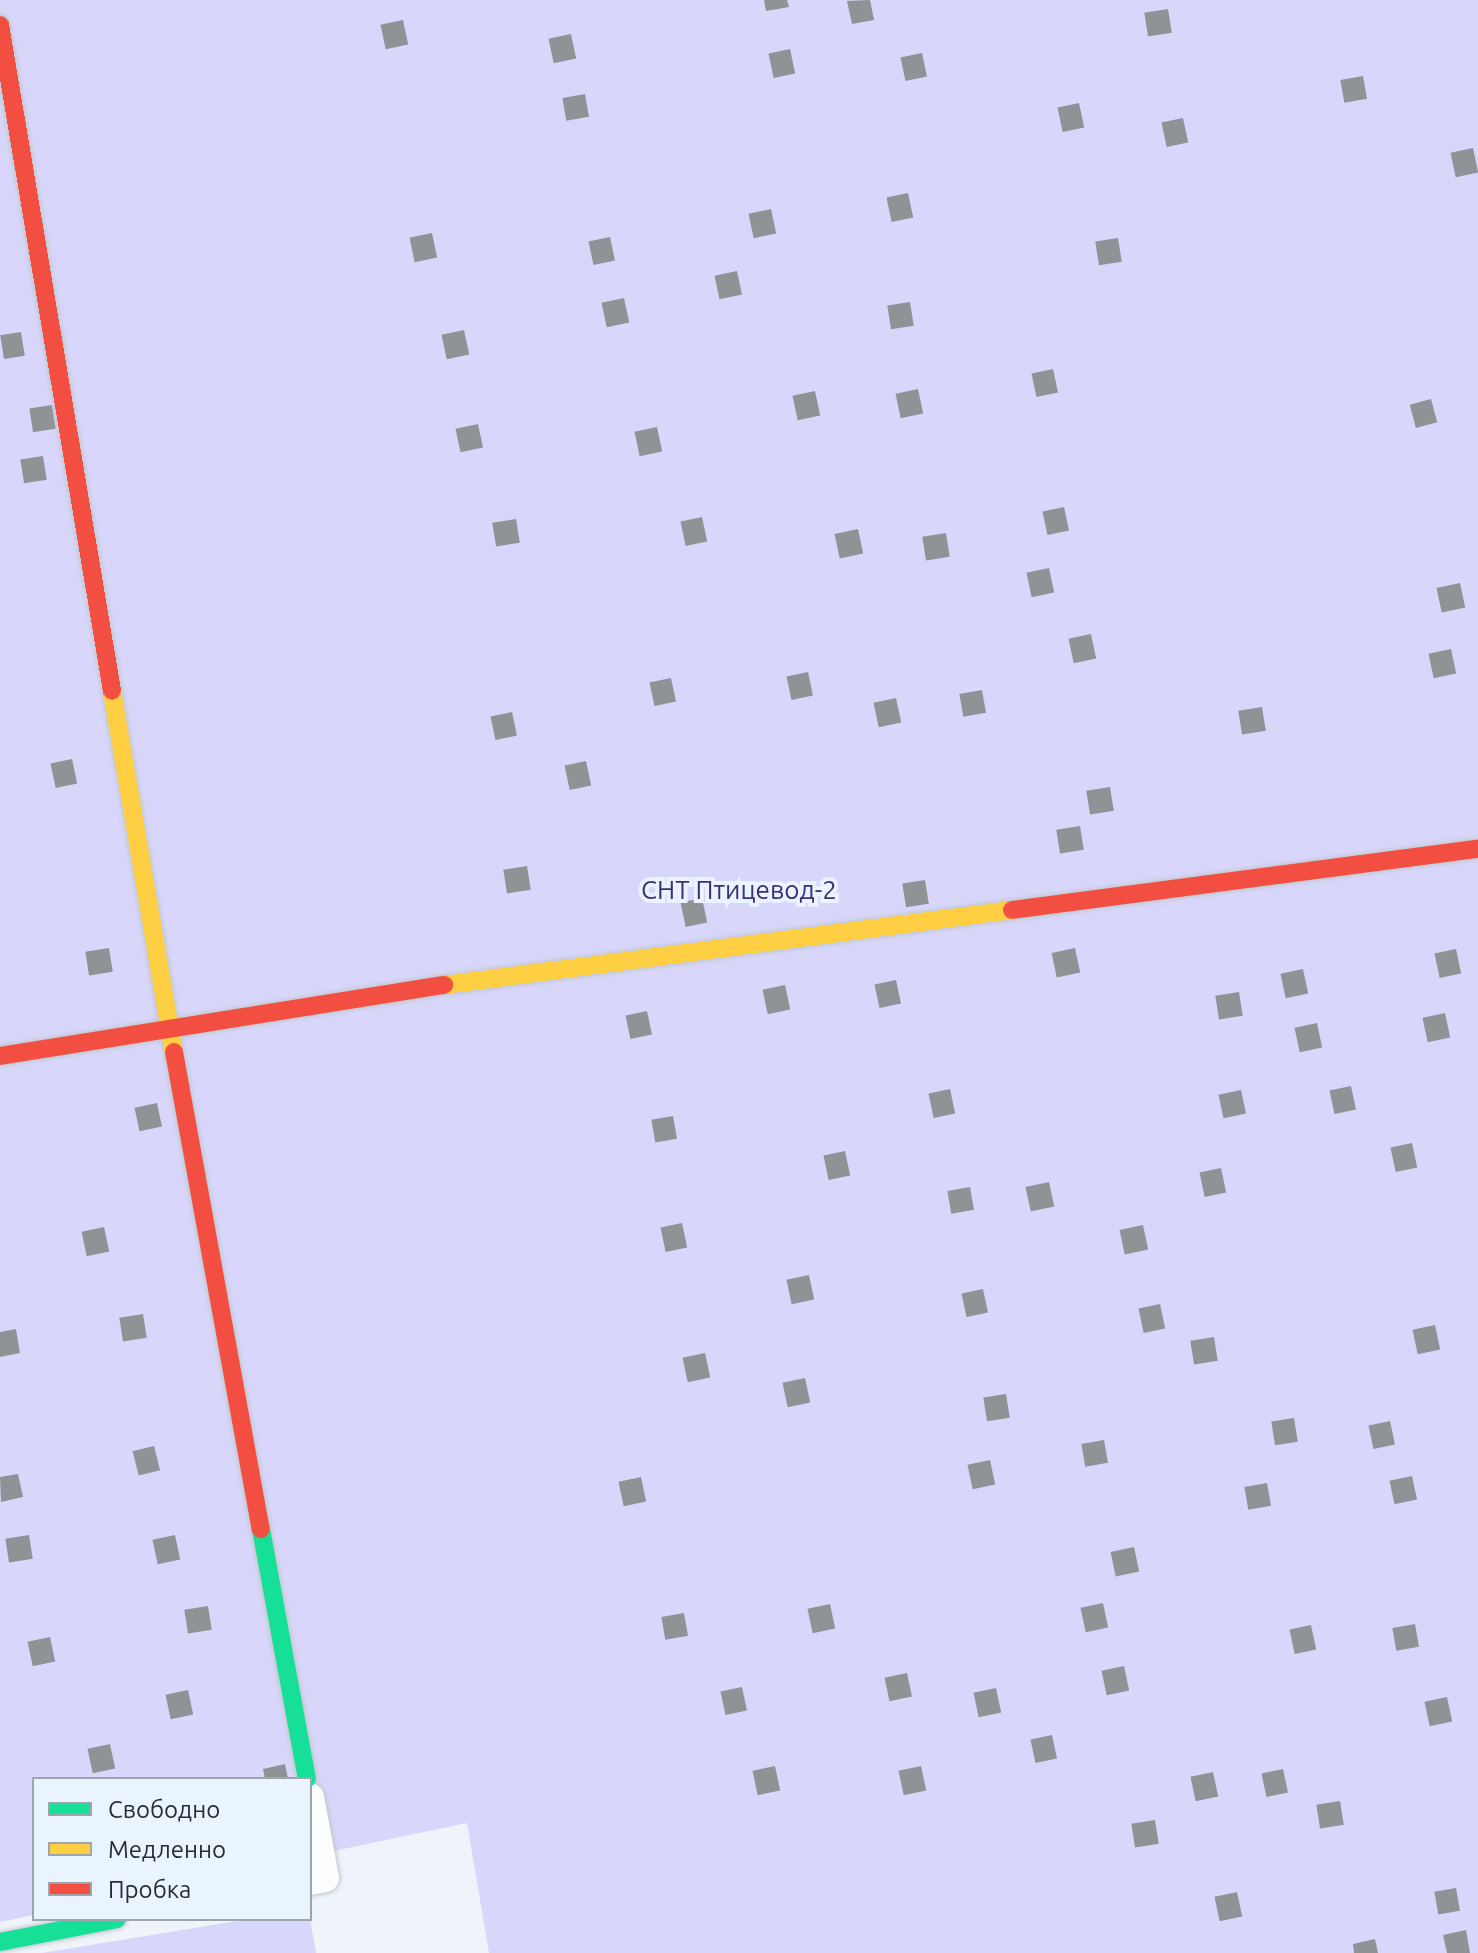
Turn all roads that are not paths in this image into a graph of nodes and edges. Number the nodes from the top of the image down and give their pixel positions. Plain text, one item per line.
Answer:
1 (0, 25) edge
2 (1478, 849) edge
3 (169, 1026) junction
4 (0, 1056) edge
5 (307, 1777) edge
6 (312, 1808) edge
7 (312, 1881) edge
8 (107, 1921) edge
9 (0, 1942) edge

1 - 3 street
2 - 3 street
3 - 4 street
3 - 5 street
6 - 7 street
8 - 9 street

